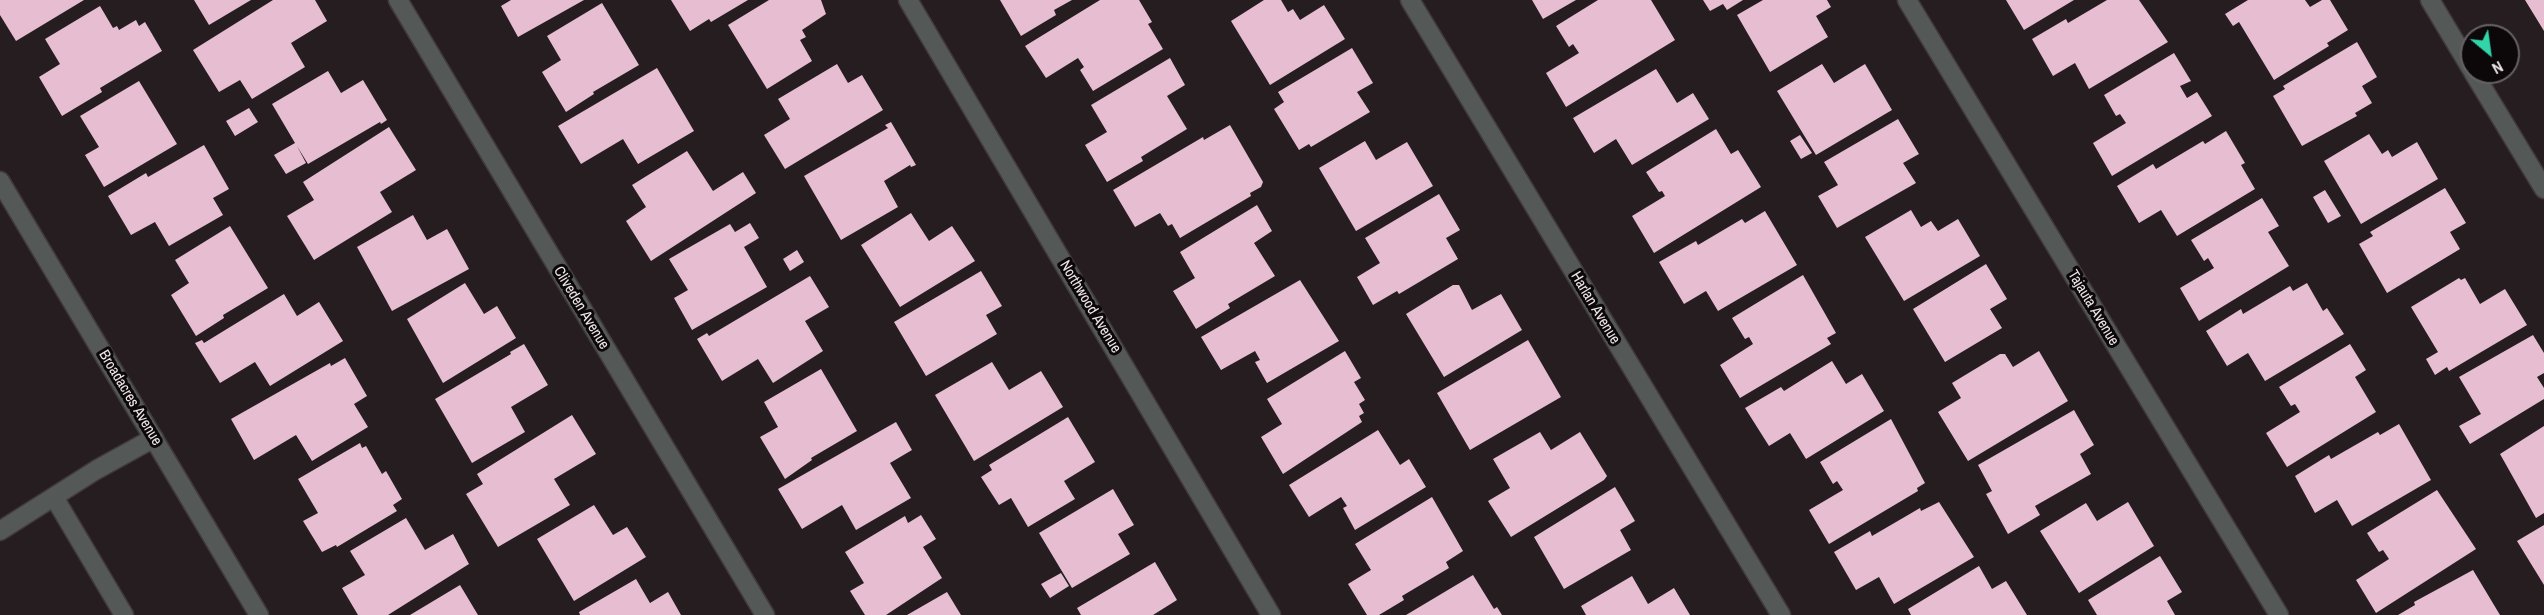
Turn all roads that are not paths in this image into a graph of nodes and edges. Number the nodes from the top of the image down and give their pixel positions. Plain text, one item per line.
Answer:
1 (398, 0) edge
2 (908, 0) edge
3 (1410, 0) edge
4 (1907, 0) edge
5 (2430, 0) edge
6 (2460, 50) edge
7 (2481, 84) edge
8 (0, 181) edge
9 (2544, 189) edge
10 (154, 438) junction
11 (54, 497) junction
12 (0, 531) edge
13 (124, 615) edge
14 (259, 615) edge
15 (765, 615) edge
16 (1271, 615) edge
17 (1781, 615) edge
18 (2279, 615) edge

1 - 15 street, Cliveden Avenue
2 - 16 street, Northwood Avenue
3 - 17 street, Harlan Avenue
4 - 18 street, Tajauta Avenue
5 - 6 street
7 - 9 street
8 - 10 street, Broadacres Avenue
10 - 11 street
10 - 14 street, Broadacres Avenue
11 - 12 street
11 - 13 street

